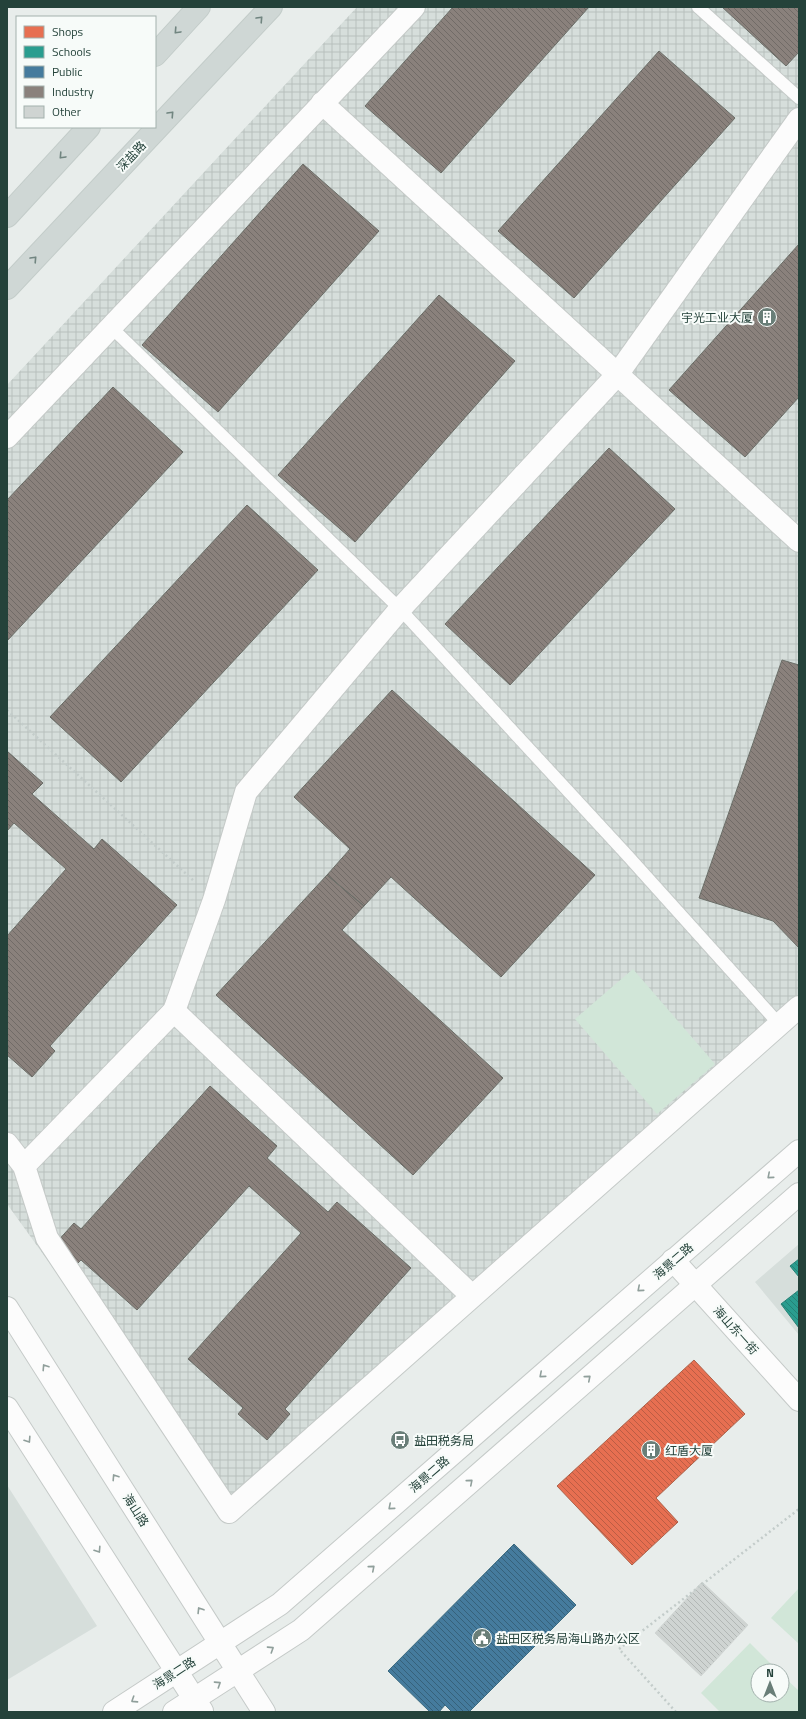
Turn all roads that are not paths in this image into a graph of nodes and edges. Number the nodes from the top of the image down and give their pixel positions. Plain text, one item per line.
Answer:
1 (199, 7) edge
2 (271, 7) edge
3 (414, 7) edge
4 (698, 7) edge
5 (156, 54) edge
6 (799, 98) edge
7 (322, 104) junction
8 (799, 119) edge
9 (88, 128) edge
10 (7, 216) edge
11 (7, 288) edge
12 (111, 327) junction
13 (617, 375) junction
14 (7, 437) edge
15 (796, 531) edge
16 (400, 609) junction
17 (799, 1007) edge
18 (174, 1011) junction
19 (779, 1024) junction
20 (7, 1144) edge
21 (799, 1151) edge
22 (24, 1166) junction
23 (799, 1194) edge
24 (673, 1260) junction
25 (696, 1285) junction
26 (472, 1296) junction
27 (7, 1308) edge
28 (799, 1400) edge
29 (7, 1408) edge
30 (221, 1643) junction
31 (238, 1670) junction
32 (176, 1672) junction
33 (198, 1706) edge
34 (114, 1712) edge
35 (174, 1712) edge
36 (264, 1712) edge

1 -> 5 main road
11 -> 2 main road, 深盐路
3 - 7 street
4 - 6 lane
7 - 12 street
7 - 13 street
8 - 13 street
9 -> 10 main road
12 - 14 street
12 - 16 lane
13 - 15 street
13 - 16 street
16 - 18 street
16 - 19 lane
17 - 19 street
18 - 22 street
18 - 26 street
19 - 26 street
20 - 22 street
21 -> 24 street, 海景二路
22 - 26 street
23 - 25 street
24 - 25 street, 海山东一街
24 -> 30 street, 海景二路
25 - 28 street, 海山东一街
31 -> 25 street
30 -> 27 street, 海山路
29 -> 32 street
30 - 31 street, 海山路
30 - 32 street, 海景二路
33 -> 31 street
31 - 36 street, 海山路
32 - 33 street
32 -> 34 street, 海景二路
33 - 35 street

